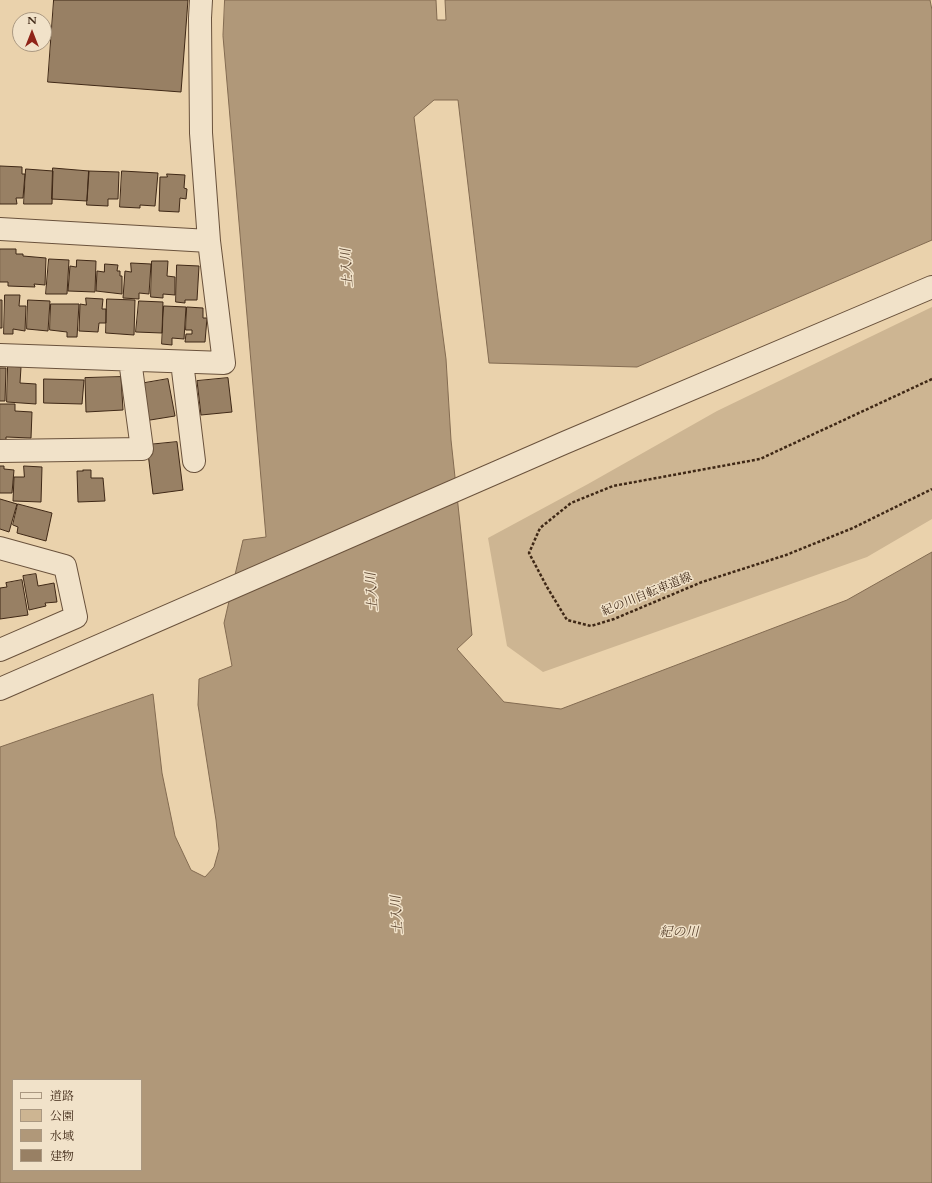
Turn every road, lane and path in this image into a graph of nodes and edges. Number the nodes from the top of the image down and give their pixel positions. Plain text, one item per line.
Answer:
1 (201, 0) edge
2 (0, 230) edge
3 (209, 241) junction
4 (932, 286) edge
5 (0, 355) edge
6 (130, 360) junction
7 (182, 362) junction
8 (932, 379) edge
9 (0, 450) edge
10 (194, 461) dead end
11 (932, 489) edge
12 (0, 548) edge
13 (0, 650) edge
14 (0, 689) edge

1 - 3 street
2 - 3 street
3 - 7 street
4 - 14 street
5 - 6 street
6 - 7 street
6 - 9 street
7 - 10 street
8 - 11 path, 紀の川自転車道線
12 - 13 street

